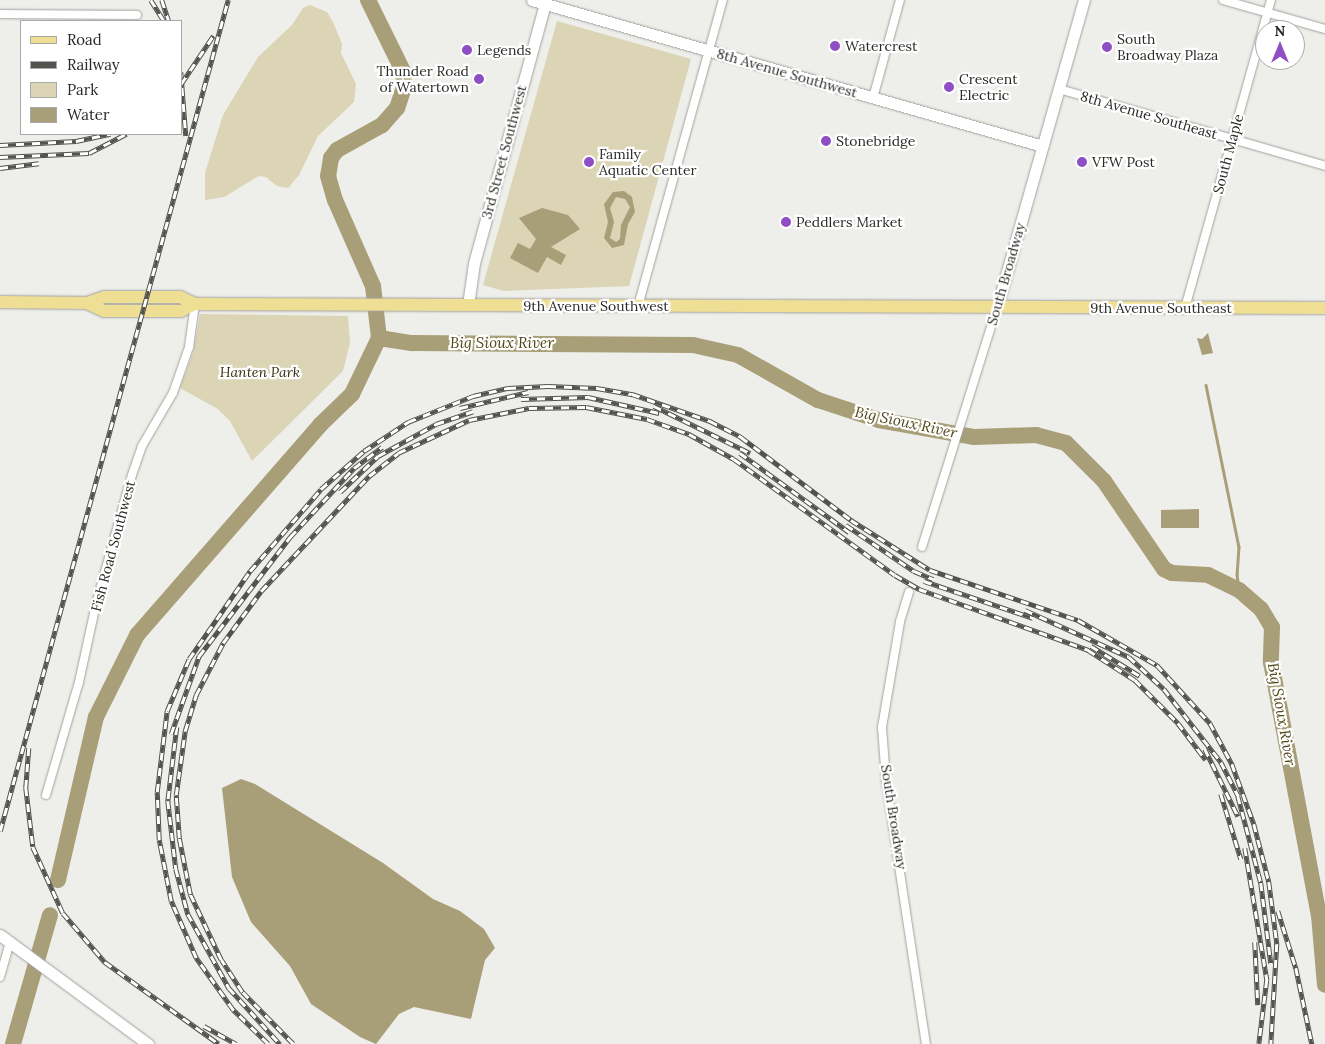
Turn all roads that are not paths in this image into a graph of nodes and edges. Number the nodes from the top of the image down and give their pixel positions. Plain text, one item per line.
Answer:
1 (532, 0) edge
2 (723, 0) edge
3 (900, 0) edge
4 (1084, 0) edge
5 (1223, 0) edge
6 (1271, 0) edge
7 (545, 2) edge
8 (1267, 12) junction
9 (0, 14) edge
10 (137, 15) dead end
11 (1325, 29) edge
12 (708, 51) junction
13 (1059, 89) junction
14 (873, 98) junction
15 (1232, 140) junction
16 (1043, 146) junction
17 (1325, 166) edge
18 (0, 302) edge
19 (195, 304) junction
20 (468, 305) junction
21 (638, 306) junction
22 (997, 307) junction
23 (1185, 308) junction
24 (1325, 308) edge
25 (922, 546) dead end
26 (909, 592) dead end
27 (46, 795) dead end
28 (0, 935) edge
29 (10, 942) junction
30 (0, 977) edge
31 (148, 1044) edge
32 (926, 1044) edge

1 - 7 street, 8th Avenue Southwest
2 - 12 street
3 - 14 street
4 - 13 street, South Broadway
5 - 8 street
6 - 8 street, South Maple
7 - 12 street, 8th Avenue Southwest
7 - 20 street, 3rd Street Southwest
8 - 11 street
8 - 15 street, South Maple
9 - 10 street
12 - 14 street, 8th Avenue Southwest
12 - 21 street
13 - 15 street, 8th Avenue Southeast
13 - 16 street, South Broadway
14 - 16 street, 8th Avenue Southwest
15 - 17 street, 8th Avenue Southeast
15 - 23 street, South Maple
16 - 22 street, South Broadway
18 - 19 main road, 9th Avenue Southwest
19 - 20 main road, 9th Avenue Southwest
19 - 27 street, Fish Road Southwest
20 - 21 main road, 9th Avenue Southwest
21 - 22 main road, 9th Avenue Southwest
22 - 23 main road, 9th Avenue Southeast
22 - 25 street, South Broadway
23 - 24 main road, 9th Avenue Southeast
26 - 32 street, South Broadway
28 - 29 street
29 - 30 street
29 - 31 street

